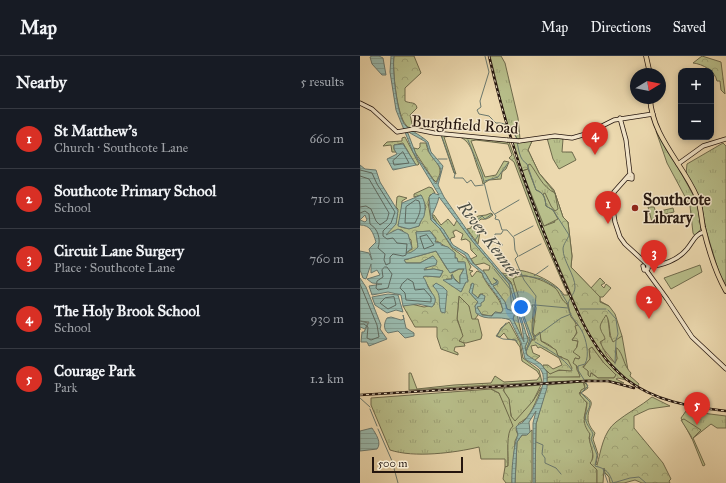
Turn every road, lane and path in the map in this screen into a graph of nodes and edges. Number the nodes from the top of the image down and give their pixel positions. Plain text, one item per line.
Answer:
1 (646, 56) edge
2 (648, 68) edge
3 (360, 103) edge
4 (651, 104) edge
5 (652, 113) junction
6 (620, 118) junction
7 (726, 139) edge
8 (678, 164) junction
9 (704, 232) junction
10 (647, 268) junction
11 (726, 291) edge
12 (726, 369) edge

1 - 2 main road
3 - 6 street, Burghfield Road, bridge
4 - 5 main road
5 - 6 street, Burghfield Road
5 - 8 main road
6 - 10 street
7 - 8 street
8 - 9 main road
9 - 10 street
9 - 11 main road
10 - 12 street

